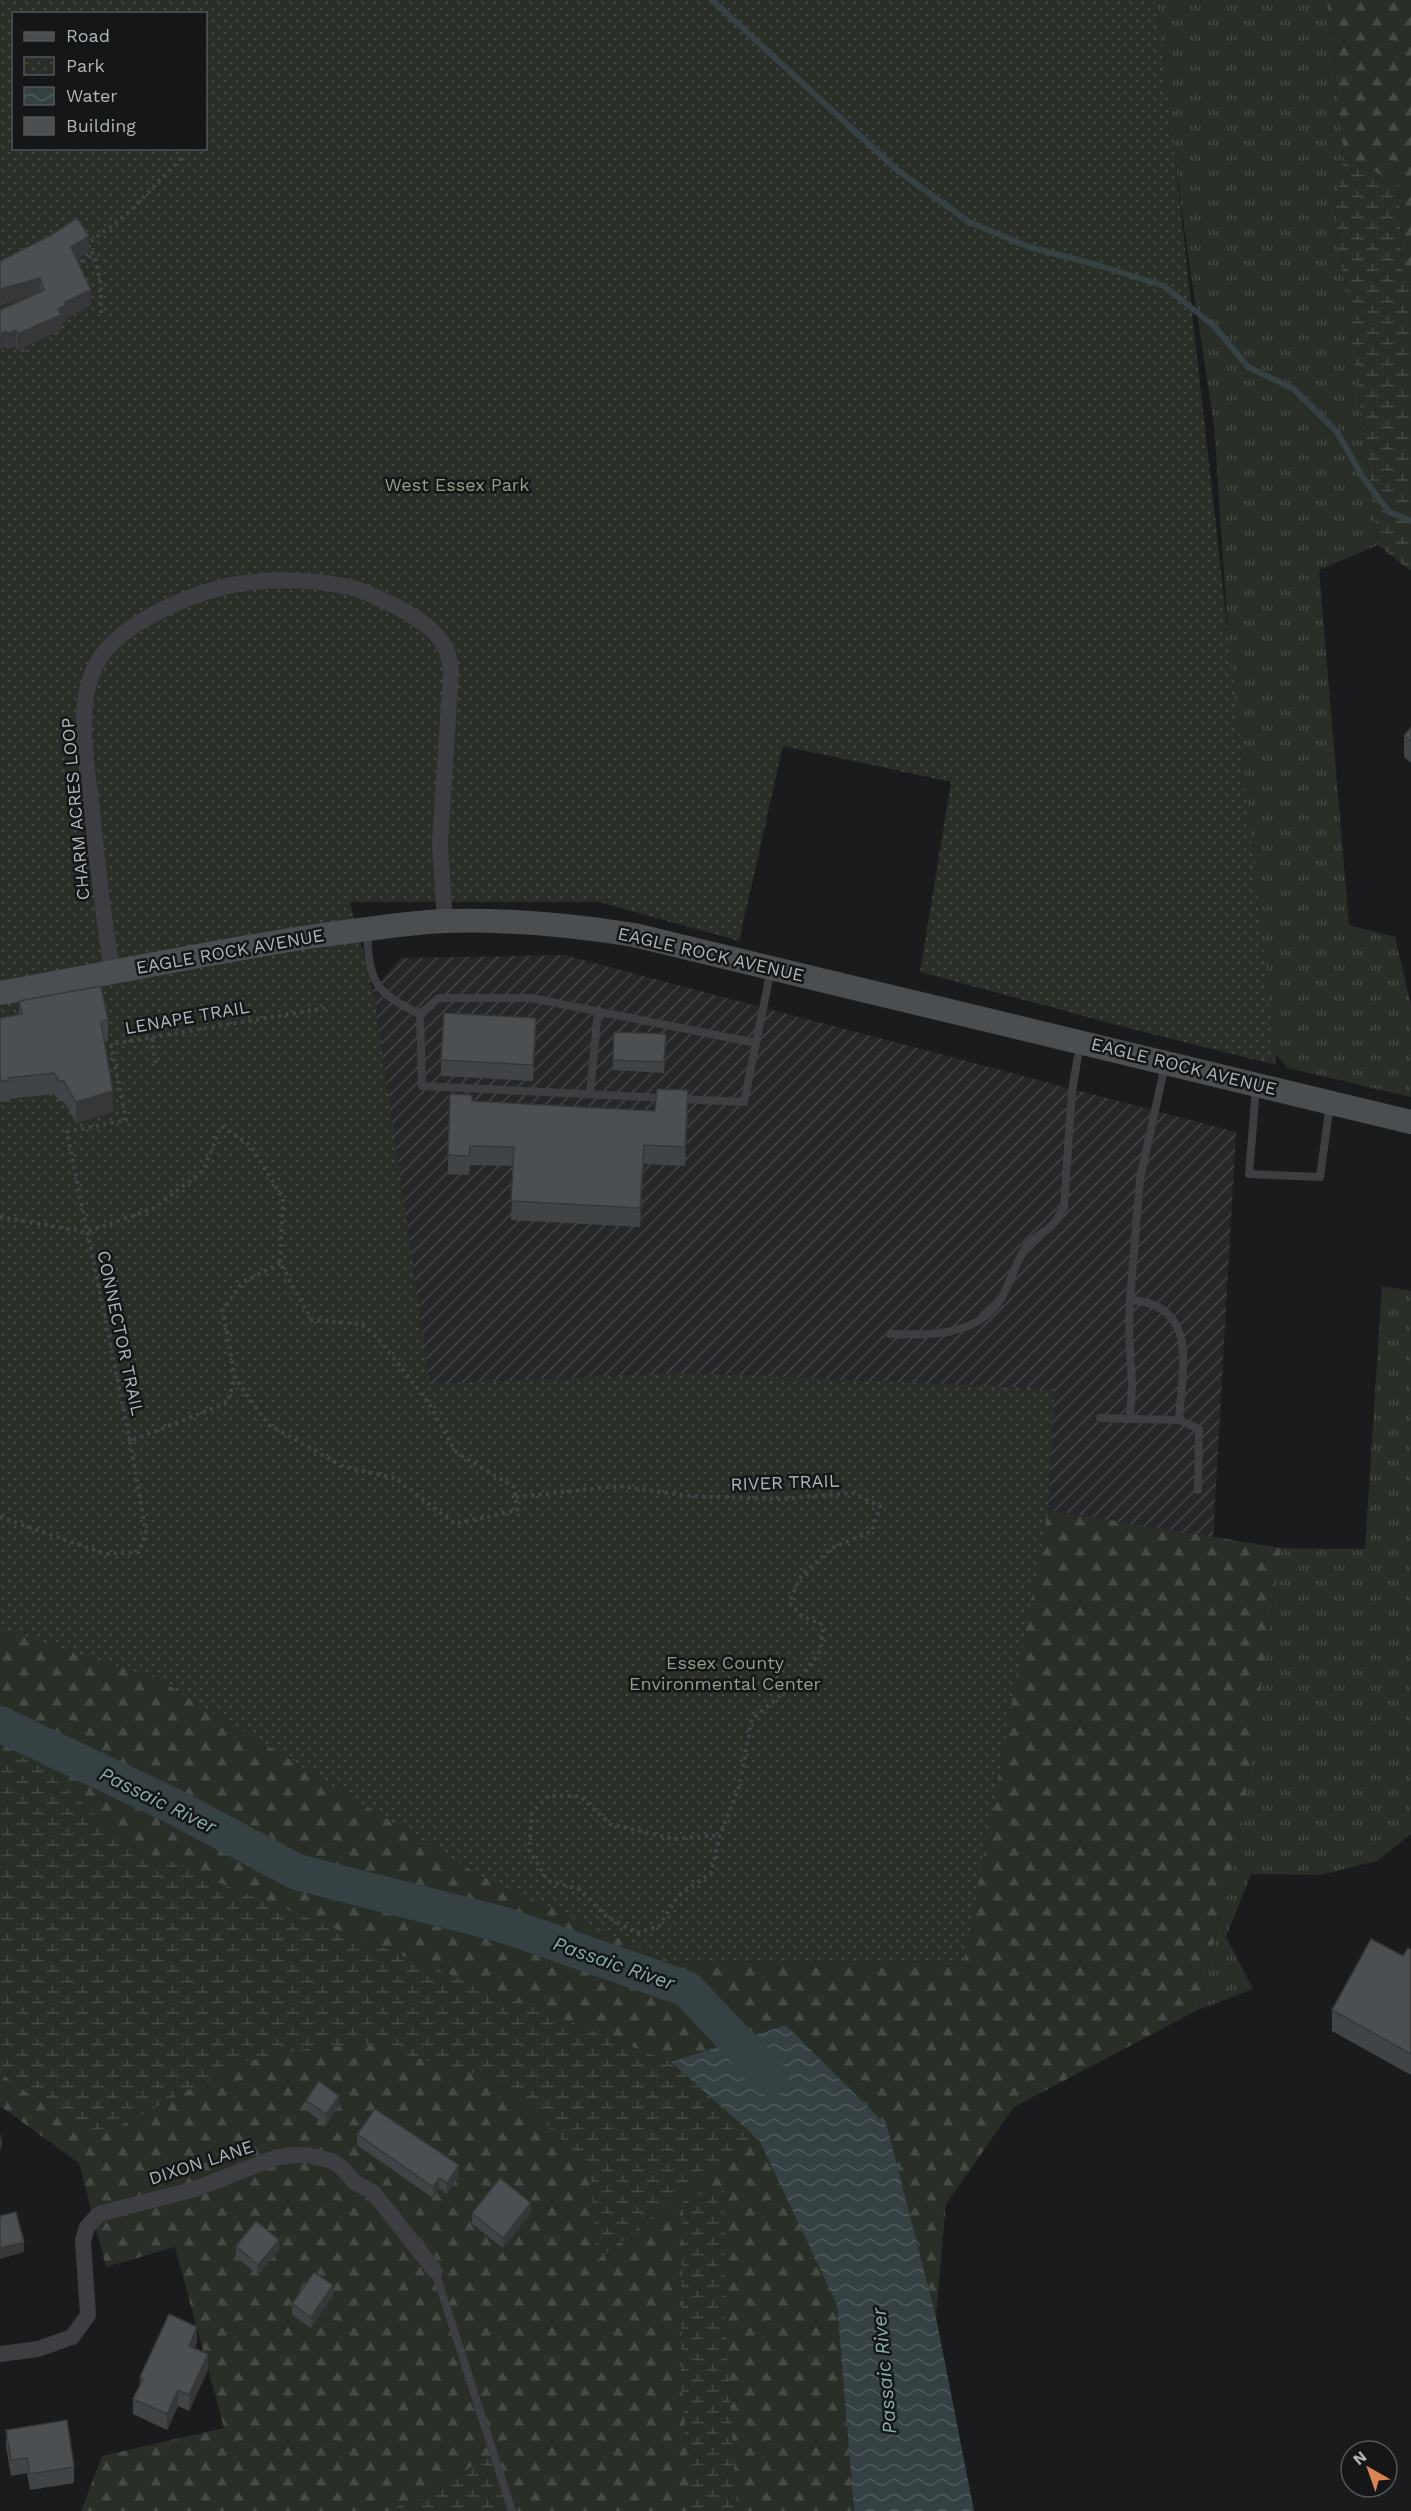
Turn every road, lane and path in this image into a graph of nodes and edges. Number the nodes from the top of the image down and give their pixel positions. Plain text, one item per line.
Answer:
1 (183, 156) dead end
2 (87, 244) junction
3 (75, 252) edge
4 (93, 255) junction
5 (72, 268) edge
6 (101, 316) dead end
7 (445, 921) junction
8 (366, 928) junction
9 (772, 967) junction
10 (111, 972) junction
11 (0, 993) edge
12 (326, 1008) dead end
13 (598, 1010) junction
14 (420, 1014) junction
15 (151, 1037) junction
16 (1081, 1041) junction
17 (756, 1043) junction
18 (1166, 1062) junction
19 (156, 1063) dead end
20 (1256, 1084) junction
21 (590, 1094) junction
22 (1331, 1102) junction
23 (1411, 1122) edge
24 (0, 1217) edge
25 (86, 1232) junction
26 (280, 1263) junction
27 (1130, 1300) junction
28 (890, 1334) dead end
29 (235, 1378) junction
30 (1130, 1417) junction
31 (1100, 1418) dead end
32 (1179, 1420) junction
33 (130, 1441) junction
34 (1198, 1490) dead end
35 (516, 1497) junction
36 (0, 1517) edge
37 (720, 1835) junction
38 (435, 2271) joint
39 (0, 2354) edge
40 (512, 2511) edge

1 - 2 path
2 - 3 path
2 - 4 path
4 - 5 path
4 - 6 path
7 - 8 main road, EAGLE ROCK AVENUE
7 - 9 main road, EAGLE ROCK AVENUE
7 - 10 street, CHARM ACRES LOOP
8 - 10 main road, EAGLE ROCK AVENUE
8 - 14 lane
9 - 16 main road, EAGLE ROCK AVENUE
9 - 17 lane
10 - 11 main road, EAGLE ROCK AVENUE
12 - 15 path, LENAPE TRAIL
13 - 14 lane
13 - 17 lane
13 - 21 lane
14 - 21 lane
15 - 19 path
15 - 25 path, LENAPE TRAIL
16 - 18 main road, EAGLE ROCK AVENUE
16 - 28 lane
17 - 21 lane
18 - 20 main road, EAGLE ROCK AVENUE
18 - 27 lane
20 - 22 main road, EAGLE ROCK AVENUE
20 - 22 lane
22 - 23 main road, EAGLE ROCK AVENUE
24 - 25 path
25 - 26 path
25 - 33 path, CONNECTOR TRAIL
26 - 29 path
26 - 35 path
27 - 30 lane
27 - 32 lane
29 - 33 path
29 - 35 path
30 - 31 lane
30 - 32 lane
32 - 34 lane
33 - 36 path
35 - 37 path, RIVER TRAIL
37 - 37 path, RIVER TRAIL
38 - 39 street, DIXON LANE
38 - 40 lane

